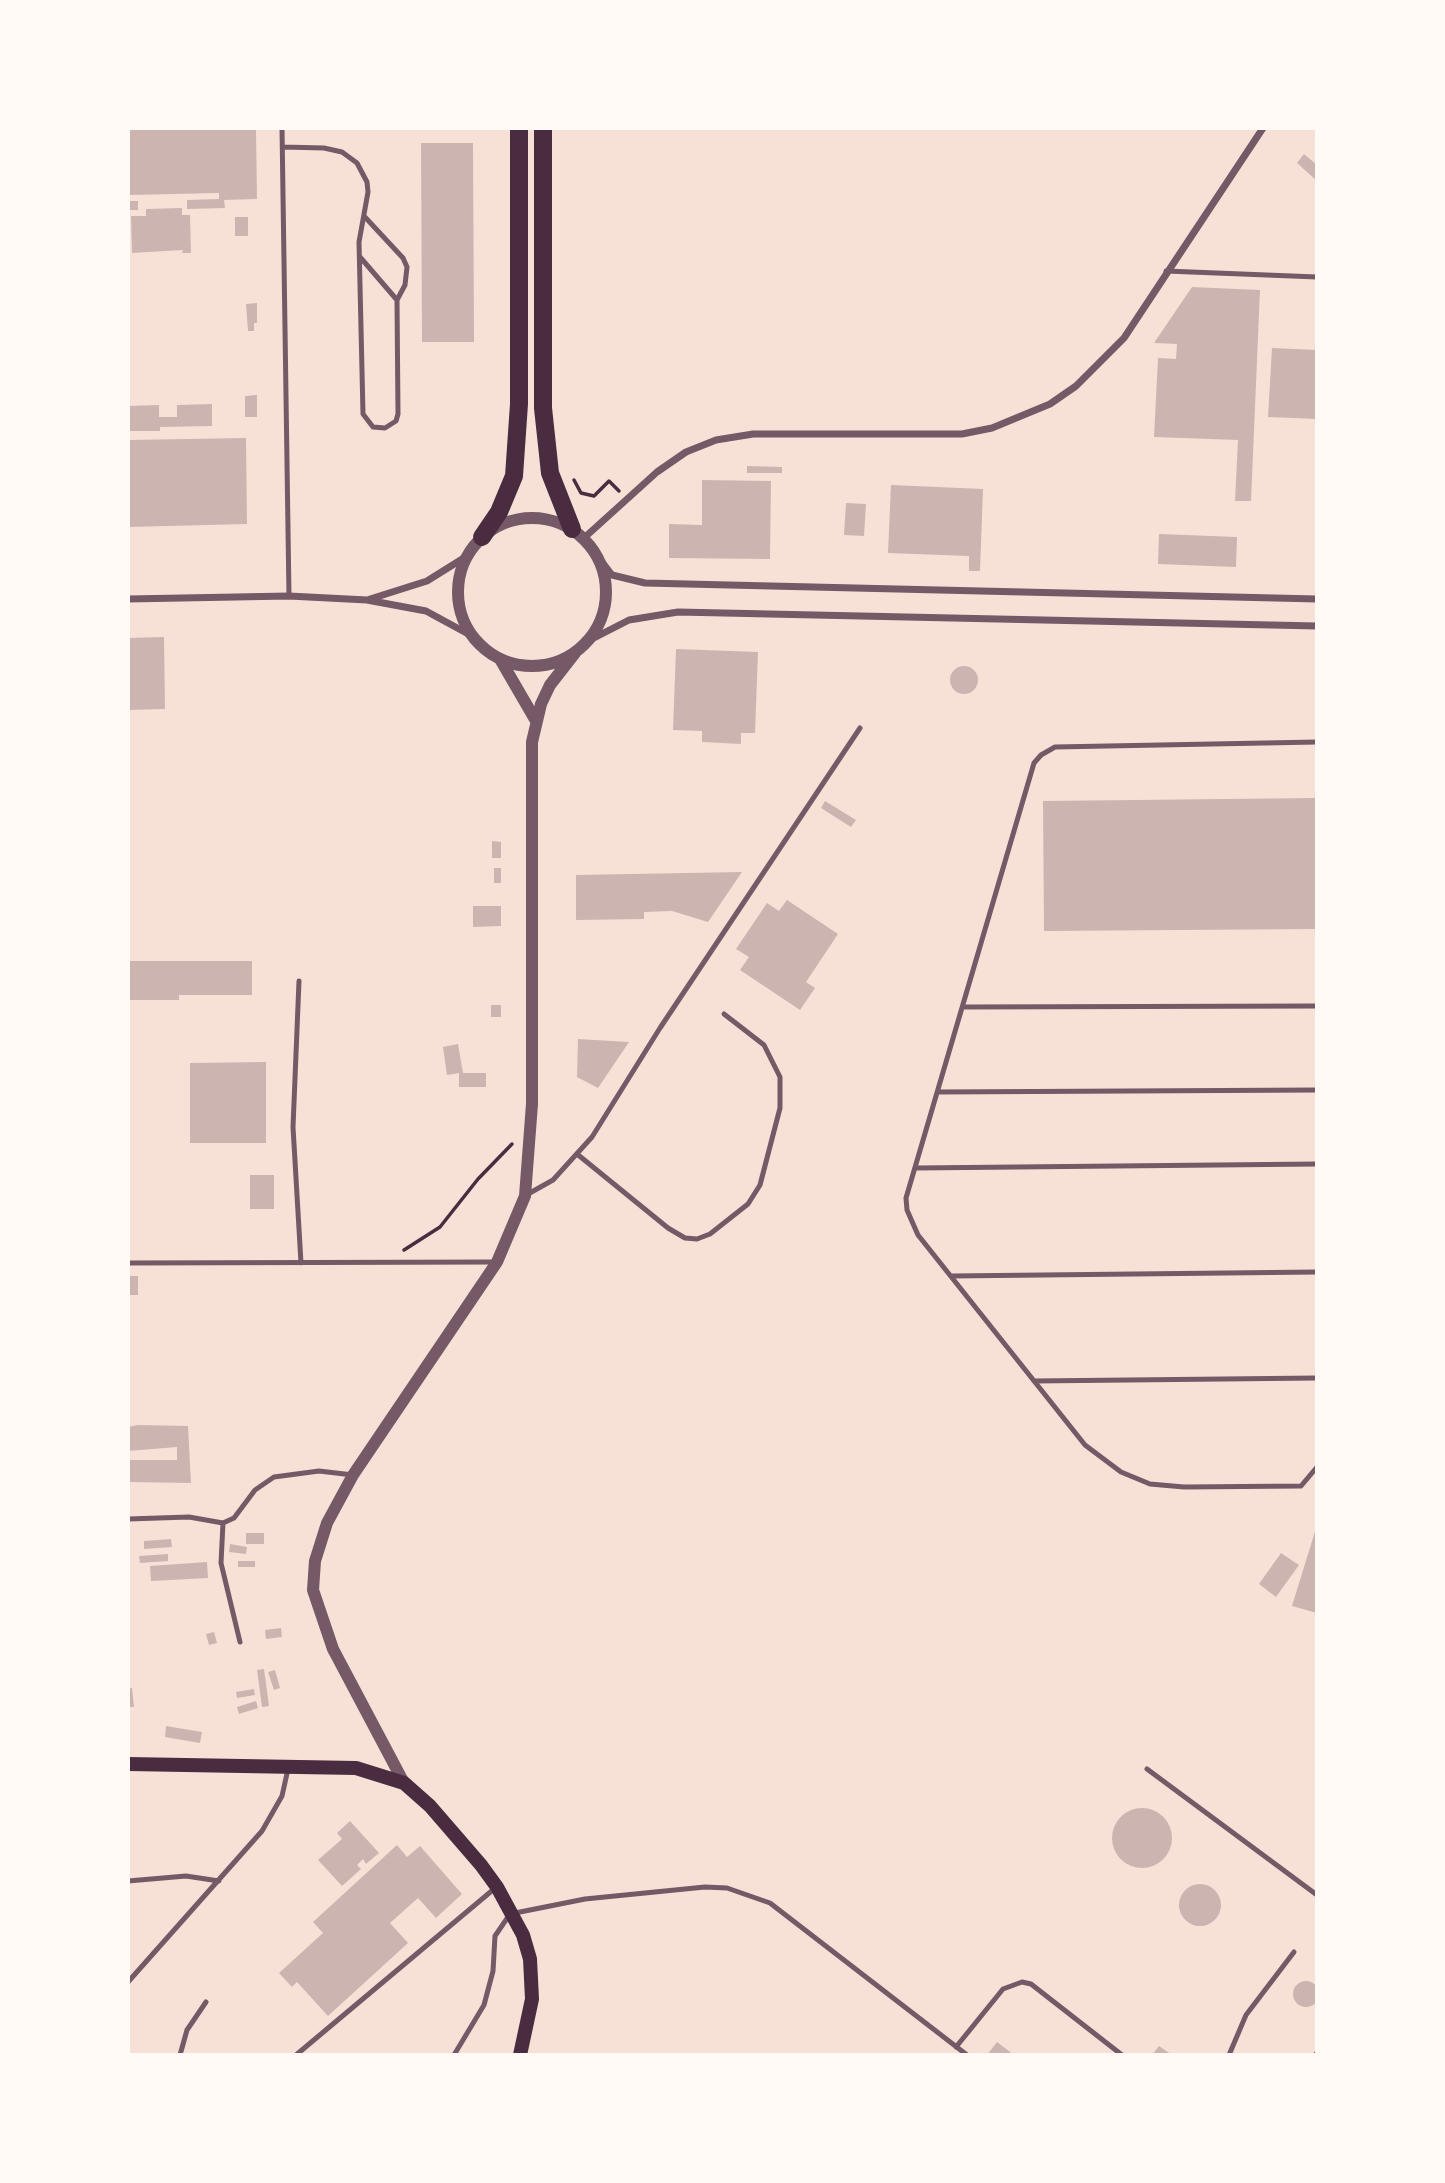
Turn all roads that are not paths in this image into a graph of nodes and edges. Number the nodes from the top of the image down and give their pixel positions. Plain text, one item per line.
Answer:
1 (282, 128) edge
2 (519, 128) edge
3 (543, 128) edge
4 (1263, 128) edge
5 (283, 148) junction
6 (364, 216) junction
7 (359, 257) junction
8 (1166, 271) junction
9 (1317, 277) edge
10 (397, 300) junction
11 (578, 534) junction
12 (482, 537) junction
13 (596, 554) junction
14 (467, 556) junction
15 (289, 596) junction
16 (128, 599) edge
17 (1317, 599) edge
18 (367, 600) junction
19 (1317, 626) edge
20 (472, 636) junction
21 (590, 640) junction
22 (575, 653) junction
23 (500, 659) junction
24 (536, 721) junction
25 (860, 729) dead end
26 (1317, 742) edge
27 (299, 981) dead end
28 (1317, 1006) edge
29 (963, 1007) junction
30 (724, 1014) dead end
31 (1317, 1090) edge
32 (938, 1092) junction
33 (577, 1154) junction
34 (1317, 1164) edge
35 (916, 1168) junction
36 (525, 1196) junction
37 (497, 1262) junction
38 (128, 1263) edge
39 (301, 1264) junction
40 (1317, 1272) edge
41 (951, 1276) junction
42 (1317, 1378) edge
43 (1034, 1381) junction
44 (1317, 1467) edge
45 (353, 1475) junction
46 (128, 1519) edge
47 (223, 1523) junction
48 (240, 1642) dead end
49 (128, 1764) edge
50 (288, 1766) junction
51 (1147, 1769) dead end
52 (404, 1783) junction
53 (128, 1881) edge
54 (219, 1881) junction
55 (497, 1887) junction
56 (1317, 1895) edge
57 (512, 1913) junction
58 (1294, 1952) dead end
59 (128, 1982) edge
60 (206, 2002) dead end
61 (956, 2047) junction
62 (180, 2055) edge
63 (296, 2055) edge
64 (454, 2055) edge
65 (520, 2055) edge
66 (967, 2055) edge
67 (1122, 2055) edge
68 (1230, 2055) edge

1 - 5 lane
2 - 12 highway
3 - 11 highway
4 - 8 street
5 - 6 lane
5 - 15 lane
6 - 7 lane
6 - 10 lane
7 - 10 lane
7 - 10 lane
8 - 9 lane
8 - 11 street
11 - 12 street
11 - 13 street
12 - 14 street
13 - 17 street
13 - 21 street
14 - 18 street
14 - 20 street
15 - 16 street
15 - 18 street
18 - 20 street
19 - 21 street
20 - 23 street
21 - 22 street
22 - 23 street
22 - 24 street
23 - 24 street
24 - 36 street
25 - 33 lane
26 - 29 lane
27 - 39 lane
28 - 29 lane
29 - 32 lane
30 - 33 lane
31 - 32 lane
32 - 35 lane
33 - 36 lane
34 - 35 lane
35 - 41 lane
36 - 37 street
37 - 39 lane
37 - 45 street
38 - 39 lane
40 - 41 lane
41 - 43 lane
42 - 43 lane
43 - 44 lane
45 - 47 lane
45 - 52 street
46 - 47 lane
47 - 48 lane
49 - 50 main road
50 - 52 main road
50 - 54 lane
51 - 56 lane
52 - 55 main road
53 - 54 lane
54 - 59 lane
55 - 57 main road
55 - 63 lane
57 - 61 lane
57 - 64 lane
57 - 65 main road
58 - 68 lane
60 - 62 lane
61 - 66 lane
61 - 67 lane

